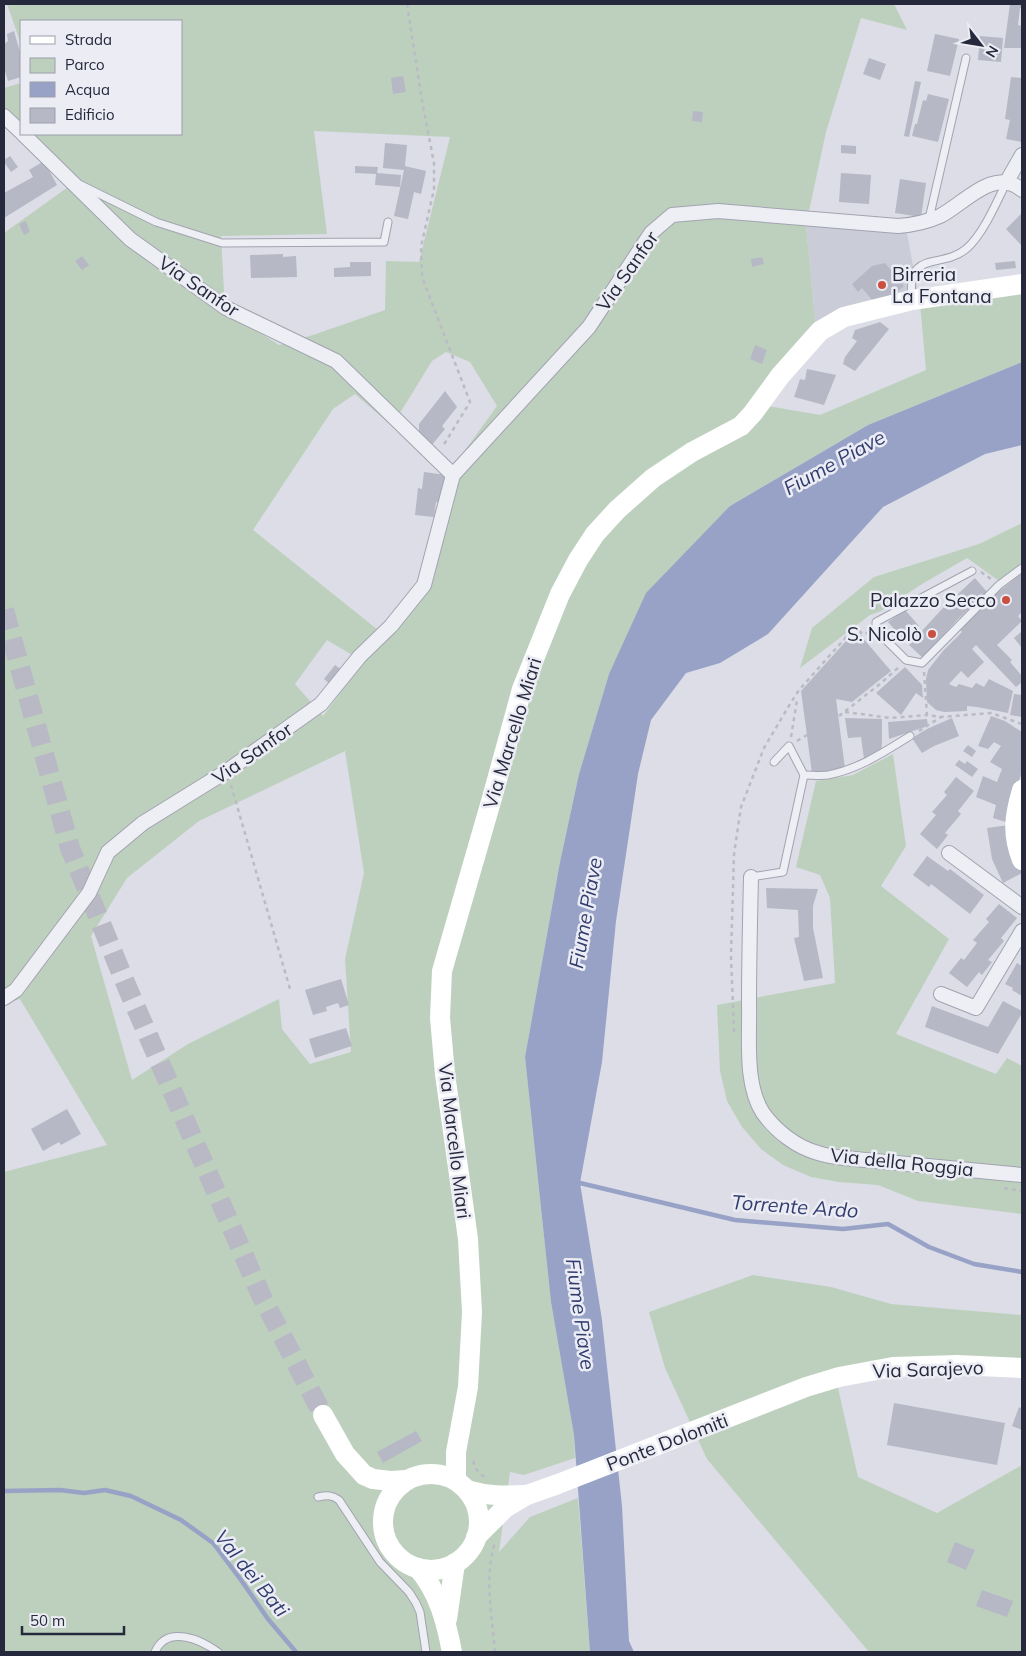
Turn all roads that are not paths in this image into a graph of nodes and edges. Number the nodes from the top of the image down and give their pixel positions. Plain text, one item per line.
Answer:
1 (966, 58) dead end
2 (4, 116) edge
3 (20, 131) edge
4 (24, 135) edge
5 (1022, 155) edge
6 (68, 178) junction
7 (1006, 183) junction
8 (1022, 190) edge
9 (929, 220) junction
10 (388, 222) dead end
11 (1022, 284) edge
12 (912, 300) junction
13 (453, 475) junction
14 (1022, 568) edge
15 (972, 571) road end
16 (910, 736) road end
17 (774, 762) dead end
18 (804, 775) junction
19 (1022, 790) edge
20 (949, 853) dead end
21 (1022, 860) edge
22 (751, 878) joint
23 (1022, 907) edge
24 (1022, 931) edge
25 (941, 994) dead end
26 (4, 998) edge
27 (1022, 1175) edge
28 (1022, 1368) edge
29 (806, 1387) joint
30 (323, 1415) tunnel mouth
31 (460, 1422) junction
32 (354, 1463) junction
33 (415, 1477) junction
34 (461, 1485) junction
35 (527, 1495) junction
36 (318, 1497) dead end
37 (383, 1514) junction
38 (476, 1537) junction
39 (455, 1563) junction
40 (418, 1568) junction
41 (446, 1623) junction
42 (155, 1652) edge
43 (218, 1652) edge
44 (426, 1652) edge
45 (452, 1652) edge

1 - 9 lane
2 - 3 street, Via Sanfor
4 - 6 street, Via Sanfor
5 - 7 street
6 - 10 lane, Via Sanfor
6 - 13 street, Via Sanfor
7 - 8 street
7 - 9 street, Via Sanfor
7 - 12 lane
9 - 13 street, Via Sanfor
11 - 12 street, Via Marcello Miari
12 - 31 street, Via Marcello Miari
13 - 26 street, Via Sanfor
14 - 15 lane
16 - 18 lane
17 - 18 lane
18 - 22 lane
19 - 21 street
20 - 23 street
22 - 27 street, Via della Roggia
24 - 25 street
28 - 29 street, Via Sarajevo
29 - 35 street, Ponte Dolomiti
30 - 32 street
31 - 33 street, Via Marcello Miari
31 - 34 street, Via Marcello Miari
32 - 33 street
32 - 37 street
33 - 34 street
33 - 37 street, Via Marcello Miari
34 - 35 street, Ponte Dolomiti
34 - 38 street, Via Marcello Miari
35 - 38 street, Ponte Dolomiti
36 - 44 lane
37 - 40 street
38 - 39 street
39 - 40 street
39 - 41 street
40 - 41 street
41 - 45 street
42 - 43 lane

